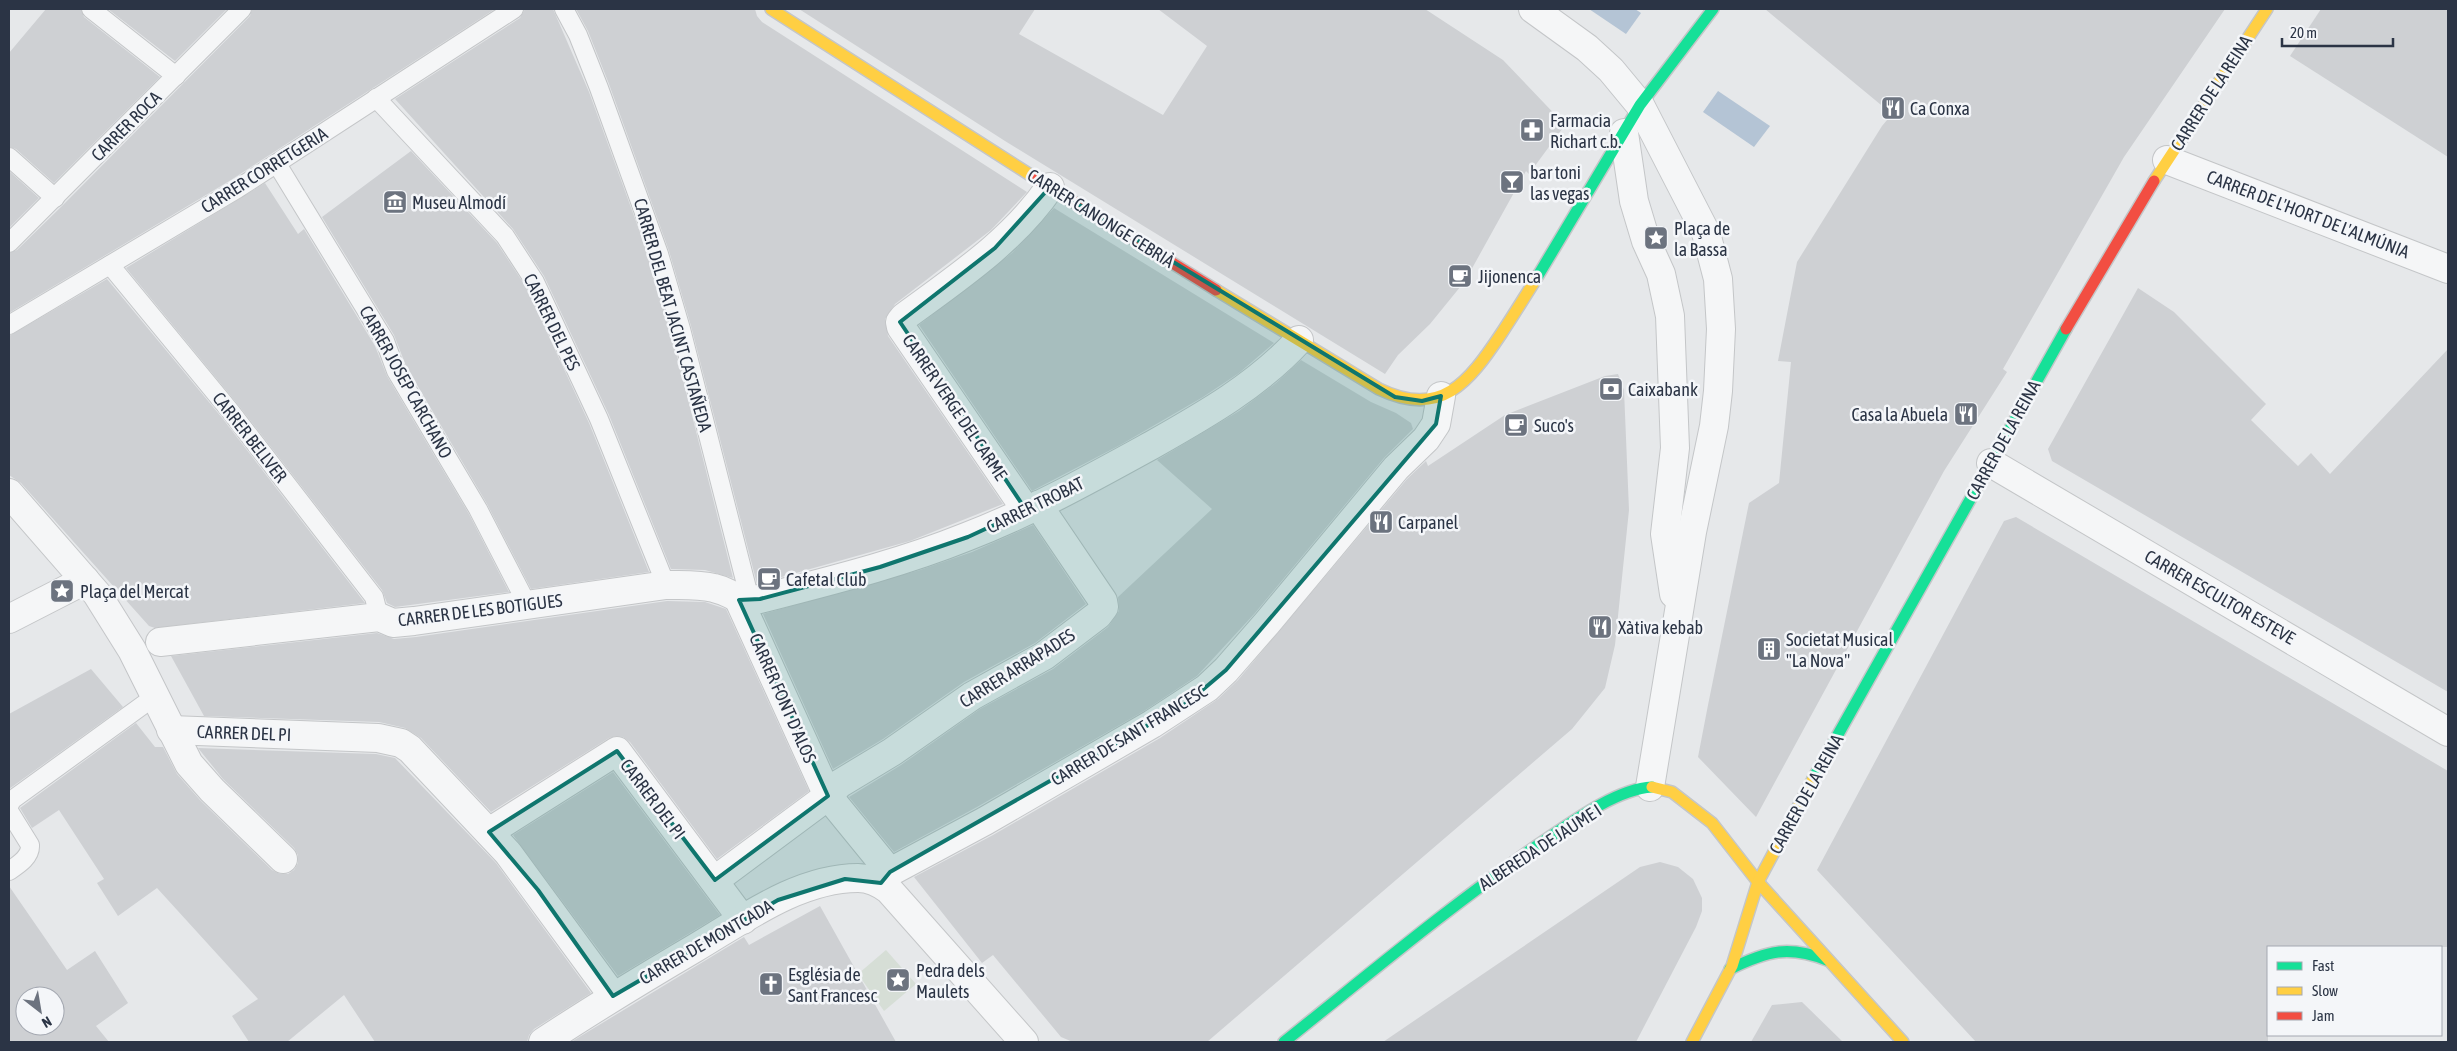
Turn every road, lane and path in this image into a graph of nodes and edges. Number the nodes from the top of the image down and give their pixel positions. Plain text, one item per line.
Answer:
1 (91, 9) edge
2 (242, 9) edge
3 (514, 9) edge
4 (564, 9) edge
5 (771, 9) edge
6 (1533, 9) edge
7 (1713, 9) edge
8 (2267, 9) edge
9 (176, 76) junction
10 (376, 98) junction
11 (1640, 105) junction
12 (1624, 133) junction
13 (9, 157) edge
14 (2167, 160) junction
15 (277, 164) junction
16 (1050, 187) junction
17 (55, 198) junction
18 (9, 243) edge
19 (110, 265) junction
20 (2448, 268) edge
21 (9, 325) edge
22 (1300, 340) junction
23 (1441, 396) junction
24 (1991, 463) junction
25 (9, 493) edge
26 (1032, 508) junction
27 (85, 580) junction
28 (666, 585) junction
29 (744, 600) junction
30 (526, 604) junction
31 (378, 617) junction
32 (9, 619) edge
33 (1677, 620) junction
34 (160, 642) dead end
35 (154, 697) junction
36 (171, 730) junction
37 (2448, 732) edge
38 (1650, 787) junction
39 (828, 796) junction
40 (9, 806) edge
41 (9, 811) edge
42 (489, 832) junction
43 (283, 859) dead end
44 (9, 871) edge
45 (886, 878) junction
46 (715, 880) junction
47 (1758, 882) junction
48 (743, 920) junction
49 (1828, 960) junction
50 (1730, 969) junction
51 (613, 996) junction
52 (543, 1042) edge
53 (1024, 1042) edge
54 (1284, 1042) edge
55 (1692, 1042) edge
56 (1903, 1042) edge

1 - 9 lane
2 - 9 lane, CARRER ROCA
3 - 10 lane, CARRER CORRETGERIA
4 - 29 lane, CARRER DEL BEAT JACINT CASTAÑEDA
5 - 16 street, CARRER CANONGE CEBRIÀ
6 - 11 street
7 - 11 street
8 - 14 street, CARRER DE LA REINA
9 - 17 lane, CARRER ROCA
10 - 15 lane, CARRER CORRETGERIA
10 - 28 lane, CARRER DEL PES
11 - 12 street
11 - 33 street
12 - 23 street
12 - 33 street
13 - 17 lane
14 - 20 street, CARRER DE L'HORT DE L'ALMÚNIA
14 - 24 street, CARRER DE LA REINA
15 - 19 lane, CARRER CORRETGERIA
15 - 30 lane, CARRER JOSEP CARCHANO
16 - 22 street, CARRER CANONGE CEBRIÀ
16 - 26 street, CARRER VERGE DEL CARME
17 - 18 lane, CARRER ROCA
19 - 21 lane, CARRER CORRETGERIA
19 - 31 lane, CARRER BELLVER
22 - 23 street, CARRER CANONGE CEBRIÀ
22 - 26 street, CARRER TROBAT
23 - 45 street, CARRER DE SANT FRANCESC
24 - 37 street, CARRER ESCULTOR ESTEVE
24 - 47 street, CARRER DE LA REINA
25 - 27 street
26 - 29 street, CARRER TROBAT
26 - 39 street, CARRER ARRAPADES
27 - 32 street
27 - 35 street
28 - 29 street, CARRER DE LES BOTIGUES
28 - 30 street, CARRER DE LES BOTIGUES
29 - 39 street, CARRER FONT D'ALOS
30 - 31 street, CARRER DE LES BOTIGUES
31 - 34 street, CARRER DE LES BOTIGUES
33 - 38 street
35 - 36 street
35 - 40 lane
36 - 42 street, CARRER DEL PI
36 - 43 street
38 - 47 street
38 - 54 street, ALBEREDA DE JAUME I
39 - 45 street, CARRER FONT D'ALOS
39 - 46 street
41 - 44 lane
42 - 46 street, CARRER DEL PI
42 - 51 street, CARRER DEL PI
45 - 48 street, CARRER DE MONTCADA
45 - 53 street, CARRER FONT D'ALOS
46 - 48 street, CARRER DEL PI
47 - 49 street
47 - 50 street, CARRER DE LA REINA
48 - 51 street, CARRER DE MONTCADA
49 - 50 street
49 - 56 street
50 - 55 street, CARRER DE LA REINA
51 - 52 street, CARRER DE MONTCADA

